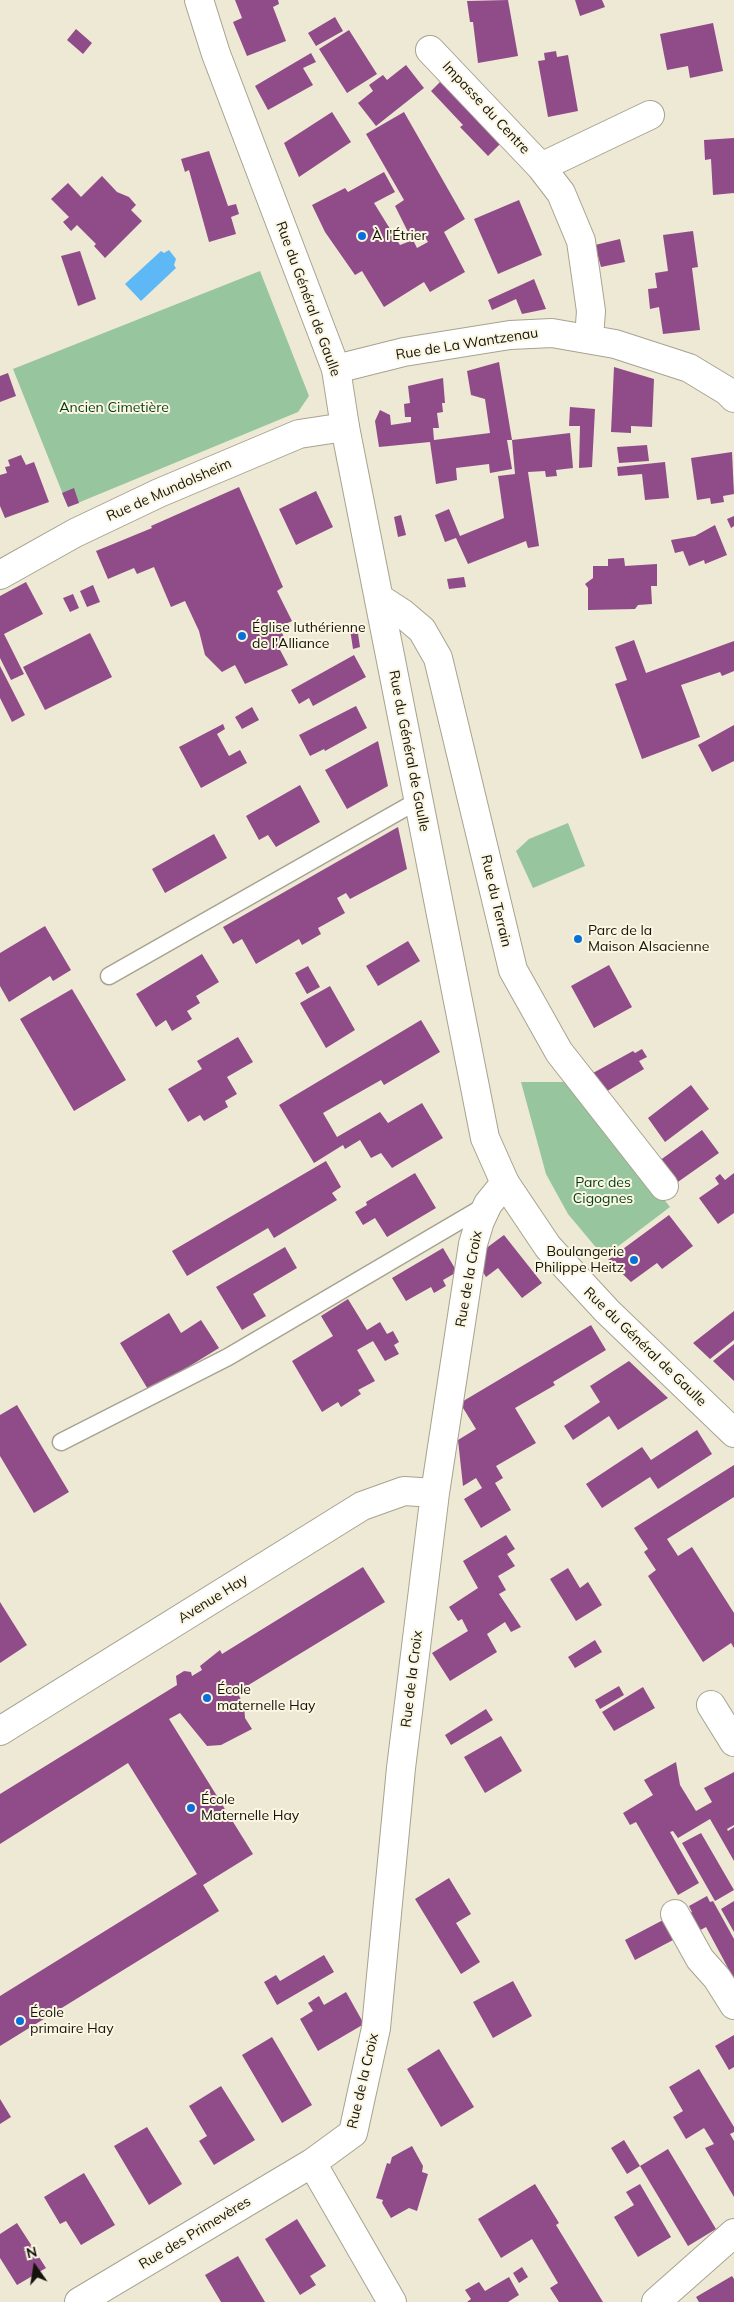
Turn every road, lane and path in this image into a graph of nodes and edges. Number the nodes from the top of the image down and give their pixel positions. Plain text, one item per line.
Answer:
1 (199, 0) edge
2 (430, 50) dead end
3 (650, 115) dead end
4 (541, 166) junction
5 (589, 338) junction
6 (336, 370) junction
7 (732, 392) edge
8 (346, 427) junction
9 (0, 575) edge
10 (379, 598) junction
11 (419, 800) junction
12 (110, 976) dead end
13 (505, 1183) junction
14 (664, 1186) dead end
15 (488, 1204) junction
16 (734, 1432) edge
17 (61, 1442) dead end
18 (435, 1493) junction
19 (711, 1705) dead end
20 (0, 1731) edge
21 (734, 1742) edge
22 (675, 1914) dead end
23 (734, 2005) edge
24 (312, 2163) junction
25 (734, 2233) edge
26 (79, 2302) edge
27 (392, 2302) edge
28 (656, 2302) edge

1 - 6 street, Rue du Général de Gaulle
2 - 4 street, Impasse du Centre
3 - 4 street, Impasse du Centre
4 - 5 street, Impasse du Centre
5 - 6 street, Rue de La Wantzenau
5 - 7 street, Rue de La Wantzenau
6 - 8 street, Rue du Général de Gaulle
8 - 9 street, Rue de Mundolsheim
8 - 10 street, Rue du Général de Gaulle
10 - 11 street, Rue du Général de Gaulle
10 - 14 street, Rue du Terrain
11 - 12 lane
11 - 13 street, Rue du Général de Gaulle
13 - 15 street, Rue de la Croix
13 - 16 street, Rue du Général de Gaulle
15 - 17 lane
15 - 18 street, Rue de la Croix
18 - 20 street, Avenue Hay
18 - 24 street, Rue de la Croix
19 - 21 street
22 - 23 street
24 - 26 street, Rue des Primevères
24 - 27 street
25 - 28 street

